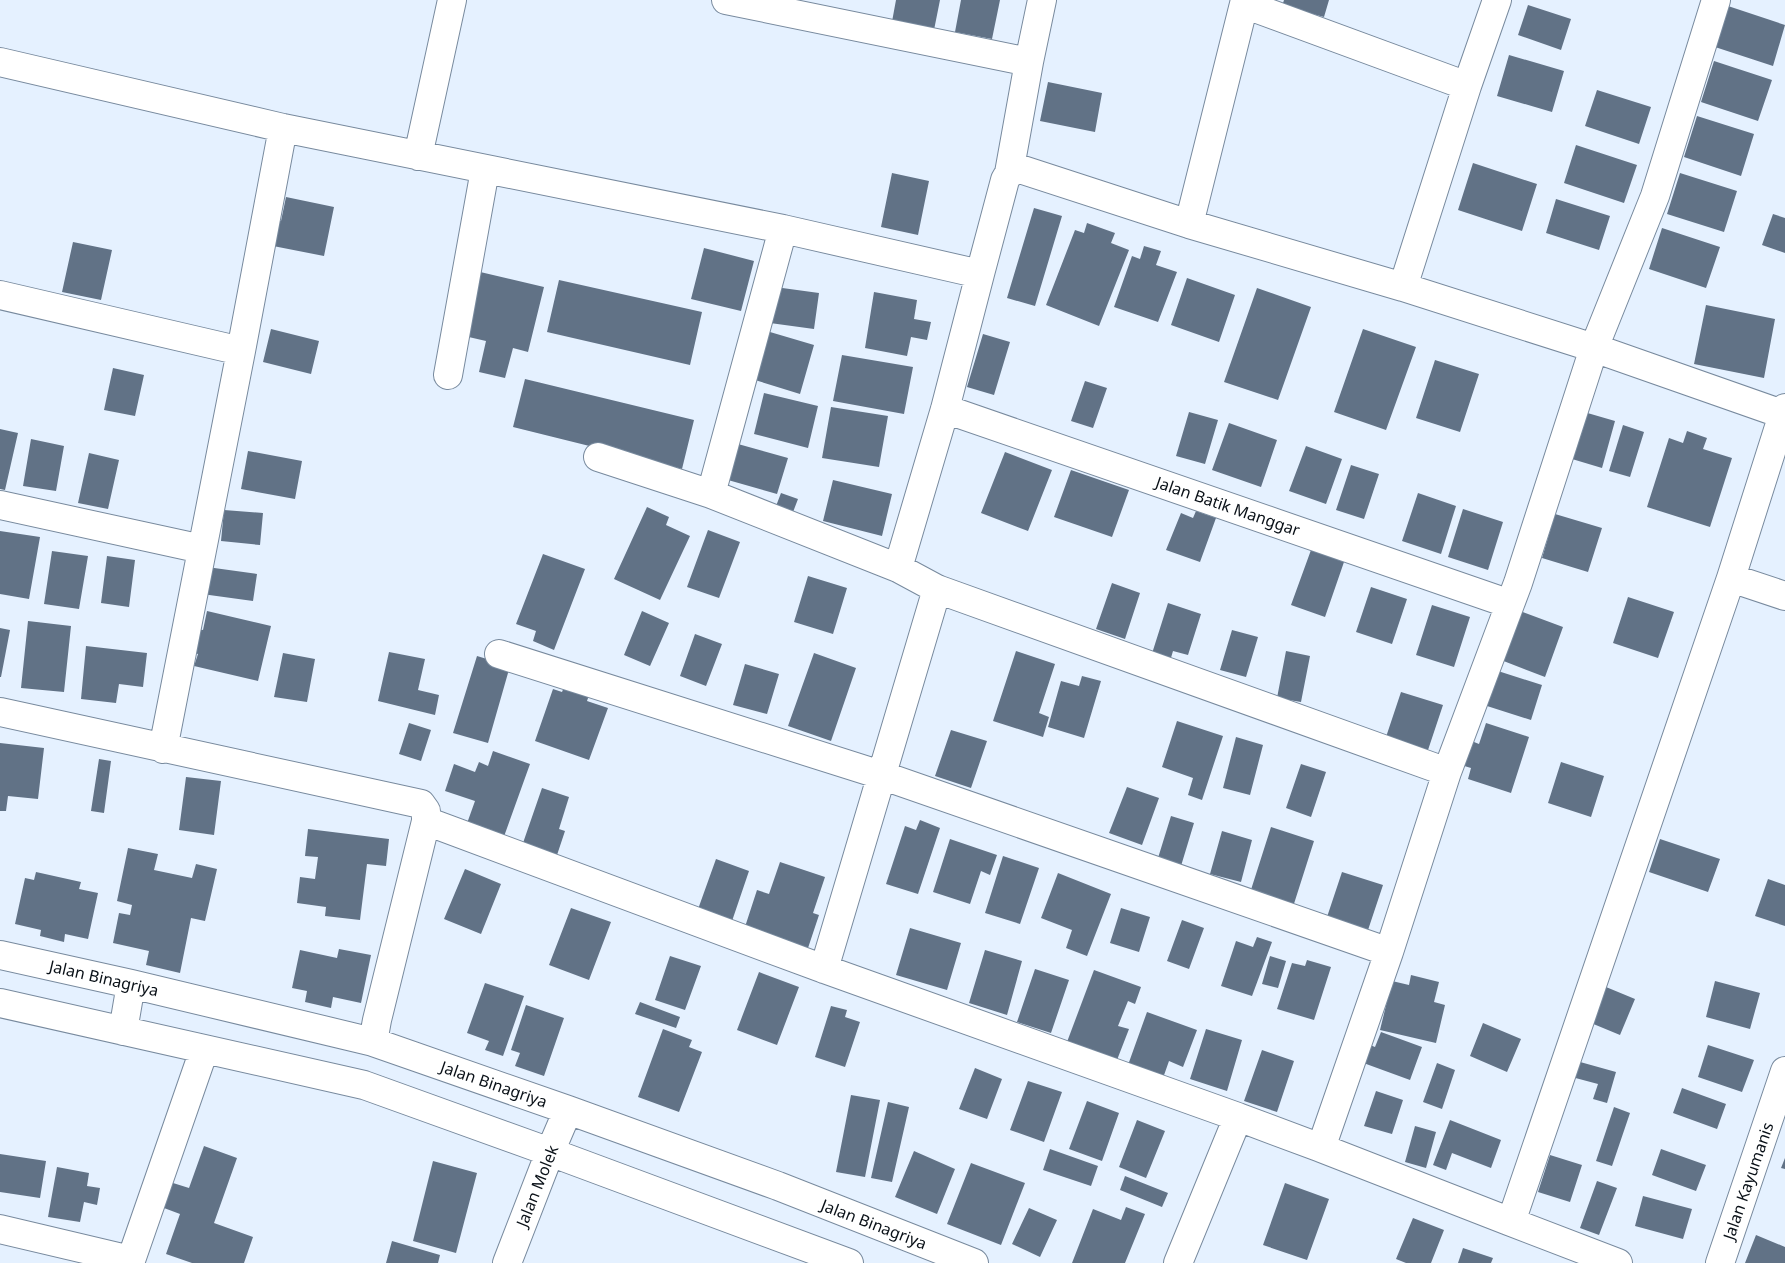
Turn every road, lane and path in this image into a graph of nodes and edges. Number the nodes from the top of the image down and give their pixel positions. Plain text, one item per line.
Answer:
1 (452, 0) edge
2 (726, 0) edge
3 (1042, 0) edge
4 (1497, 0) edge
5 (1716, 0) edge
6 (1244, 2) edge
7 (0, 62) edge
8 (1029, 62) junction
9 (1467, 86) junction
10 (283, 128) junction
11 (418, 156) junction
12 (485, 170) junction
13 (1009, 173) junction
14 (1189, 224) junction
15 (782, 229) junction
16 (980, 274) junction
17 (1403, 287) junction
18 (0, 295) edge
19 (1594, 348) junction
20 (241, 351) junction
21 (448, 375) dead end
22 (945, 408) junction
23 (1784, 412) edge
24 (598, 457) dead end
25 (711, 494) junction
26 (0, 505) edge
27 (202, 549) junction
28 (898, 568) junction
29 (1731, 578) junction
30 (937, 589) junction
31 (1785, 596) edge
32 (1510, 604) junction
33 (499, 654) dead end
34 (0, 712) edge
35 (163, 749) junction
36 (1447, 772) junction
37 (881, 775) junction
38 (426, 821) junction
39 (1389, 952) junction
40 (0, 955) edge
41 (824, 969) junction
42 (131, 984) junction
43 (0, 1003) edge
44 (123, 1031) junction
45 (373, 1042) junction
46 (204, 1050) junction
47 (1785, 1072) edge
48 (568, 1110) junction
49 (1238, 1117) junction
50 (1322, 1148) junction
51 (550, 1152) junction
52 (1511, 1222) junction
53 (0, 1228) edge
54 (130, 1262) edge
55 (506, 1263) edge
56 (849, 1263) edge
57 (974, 1263) edge
58 (1178, 1263) edge
59 (1618, 1263) edge
60 (1720, 1263) edge

1 - 11 street
2 - 8 street
3 - 8 street
4 - 9 street
5 - 19 street
6 - 9 street
6 - 14 street
7 - 10 street
8 - 13 street
9 - 17 street
10 - 11 street
10 - 20 street
11 - 12 street
12 - 15 street
12 - 21 street
13 - 14 street
13 - 16 street
14 - 17 street
15 - 16 street
15 - 25 street
16 - 22 street
17 - 19 street
18 - 20 street
19 - 23 street
19 - 32 street
20 - 27 street
22 - 28 street
22 - 32 street, Jalan Batik Manggar
23 - 29 street
24 - 25 street
25 - 28 street
26 - 27 street
27 - 35 street
28 - 30 street
29 - 31 street
29 - 52 street
30 - 36 street
30 - 37 street
32 - 36 street
33 - 37 street
34 - 35 street
35 - 38 street
36 - 39 street
37 - 39 street
37 - 41 street
38 - 41 street
38 - 45 street
39 - 50 street
40 - 42 street, Jalan Binagriya
41 - 49 street
42 - 44 street
42 - 45 street, Jalan Binagriya
43 - 44 street
44 - 46 street
45 - 48 street, Jalan Binagriya
46 - 51 street
46 - 54 street
47 - 60 street, Jalan Kayumanis
48 - 51 street, Jalan Molek
48 - 57 street, Jalan Binagriya
49 - 50 street
49 - 58 street
50 - 52 street
51 - 55 street, Jalan Molek
51 - 56 street
52 - 59 street
53 - 54 street

